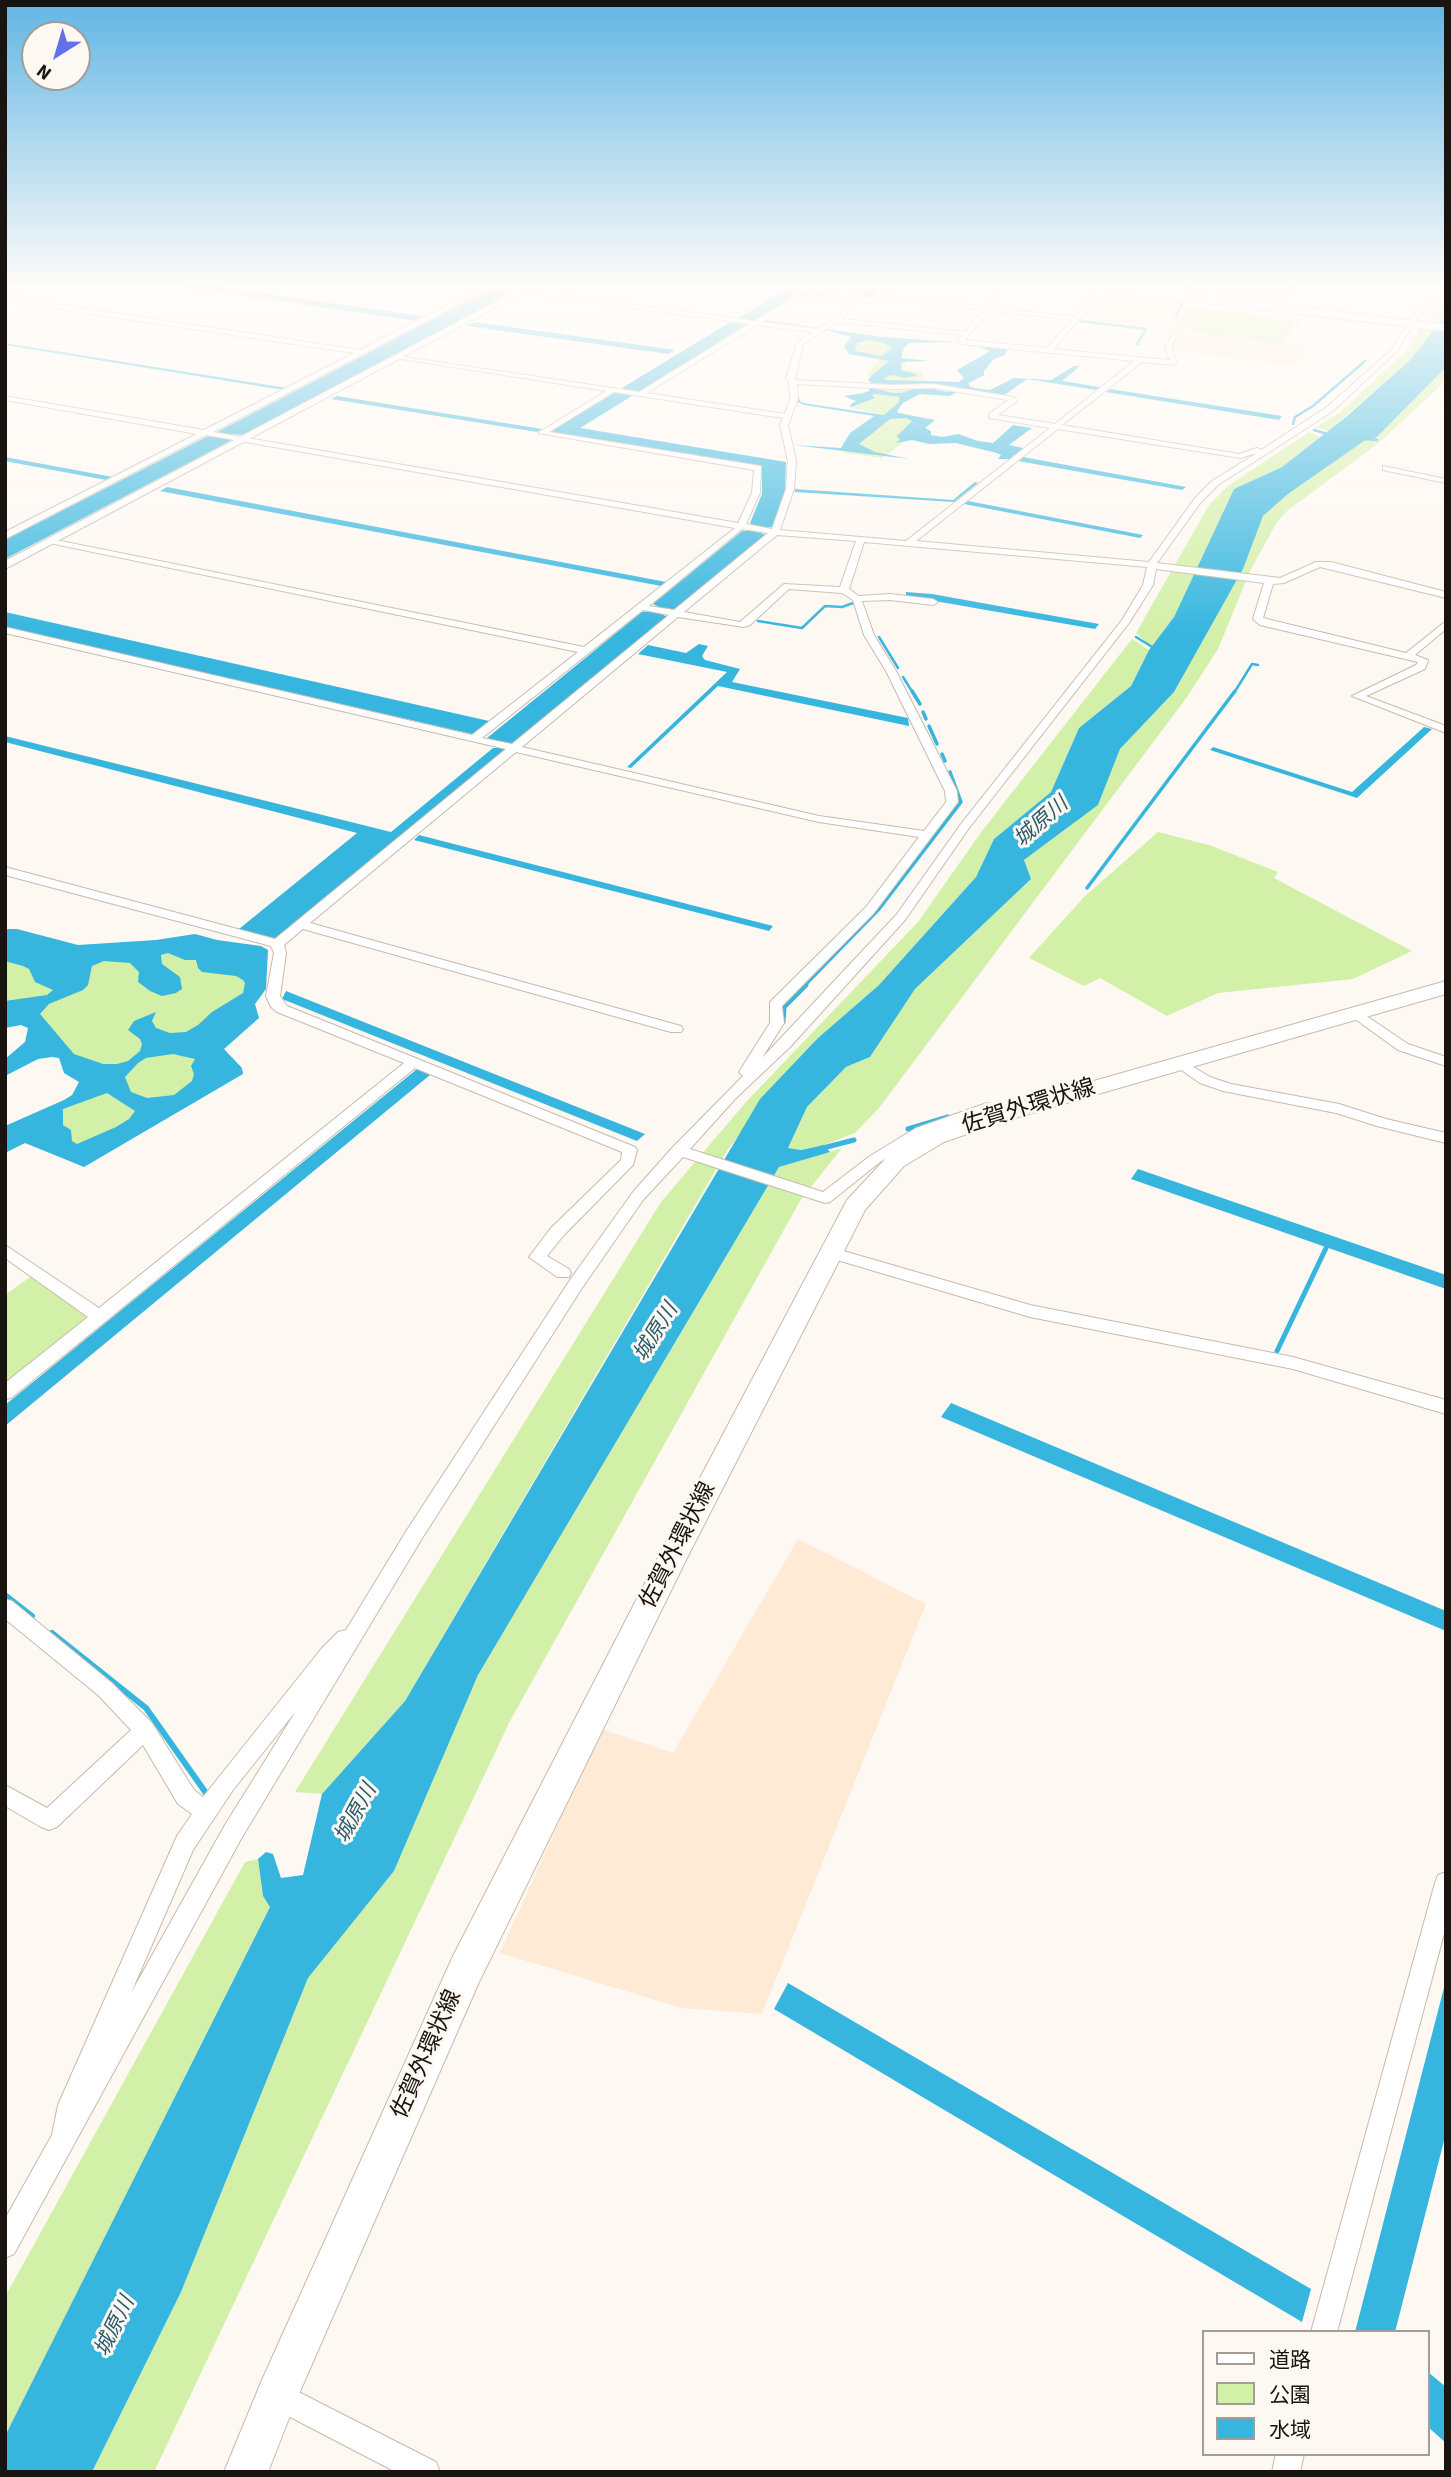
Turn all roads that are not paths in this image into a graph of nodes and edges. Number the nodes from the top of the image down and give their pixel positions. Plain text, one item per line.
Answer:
1 (32, 403) edge
2 (265, 403) edge
3 (314, 403) edge
4 (592, 403) edge
5 (697, 403) edge
6 (792, 403) edge
7 (1009, 403) edge
8 (1086, 403) edge
9 (1337, 403) edge
10 (786, 416) junction
11 (1056, 426) junction
12 (207, 433) junction
13 (246, 439) junction
14 (1282, 441) junction
15 (1386, 468) dead end
16 (1446, 481) edge
17 (741, 527) junction
18 (775, 532) junction
19 (7, 533) edge
20 (861, 539) junction
21 (54, 541) junction
22 (908, 543) junction
23 (1152, 564) junction
24 (5, 566) edge
25 (1265, 580) junction
26 (844, 590) junction
27 (1446, 595) edge
28 (857, 599) junction
29 (933, 602) dead end
30 (639, 607) junction
31 (677, 614) junction
32 (1446, 624) edge
33 (5, 629) edge
34 (583, 650) junction
35 (1408, 656) junction
36 (1446, 730) edge
37 (474, 739) junction
38 (508, 746) junction
39 (928, 835) junction
40 (5, 871) edge
41 (302, 925) junction
42 (277, 944) junction
43 (1446, 987) edge
44 (1356, 1013) junction
45 (676, 1029) dead end
46 (414, 1062) junction
47 (1446, 1062) edge
48 (1182, 1063) junction
49 (731, 1094) junction
50 (1003, 1114) junction
51 (1446, 1138) edge
52 (678, 1150) junction
53 (5, 1250) edge
54 (833, 1253) junction
55 (563, 1273) dead end
56 (100, 1317) junction
57 (5, 1393) edge
58 (1446, 1406) edge
59 (5, 1607) edge
60 (358, 1628) junction
61 (145, 1730) junction
62 (5, 1795) edge
63 (206, 1811) junction
64 (1446, 1883) edge
65 (63, 2144) junction
66 (5, 2245) edge
67 (1325, 2330) edge
68 (277, 2395) junction
69 (246, 2472) edge
70 (426, 2472) edge

1 - 12 street
2 - 12 street
3 - 13 street
4 - 17 street
5 - 10 street
6 - 10 street
7 - 11 street
8 - 11 street
9 - 14 street
10 - 18 street
11 - 14 street
11 - 22 street
12 - 13 street
12 - 19 street
13 - 17 street
13 - 21 street
14 - 23 street
15 - 16 street
17 - 18 street
17 - 30 street
18 - 20 street
18 - 31 street
20 - 22 street
20 - 26 street
21 - 24 street
21 - 34 street
22 - 23 street
23 - 25 street
23 - 49 street
25 - 27 street
25 - 35 street
26 - 28 street
26 - 31 street
28 - 29 street
28 - 39 street
30 - 31 street
30 - 34 street
31 - 38 street
32 - 35 street
33 - 37 street
34 - 37 street
35 - 36 street
37 - 38 street
38 - 39 street
38 - 41 street
39 - 49 street
40 - 42 street
41 - 42 street
41 - 45 street
42 - 46 street
43 - 44 main road, 佐賀外環状線
44 - 47 street
44 - 48 main road, 佐賀外環状線
46 - 55 street
46 - 56 street
48 - 50 main road, 佐賀外環状線
48 - 51 street
49 - 52 street
50 - 52 street
50 - 54 main road, 佐賀外環状線
52 - 60 street
53 - 56 street
54 - 58 street
54 - 68 main road, 佐賀外環状線
56 - 57 street
59 - 61 street
60 - 63 street
60 - 65 street
61 - 62 street
61 - 63 street
63 - 65 street
64 - 67 street
65 - 66 street
68 - 69 main road, 佐賀外環状線
68 - 70 street

